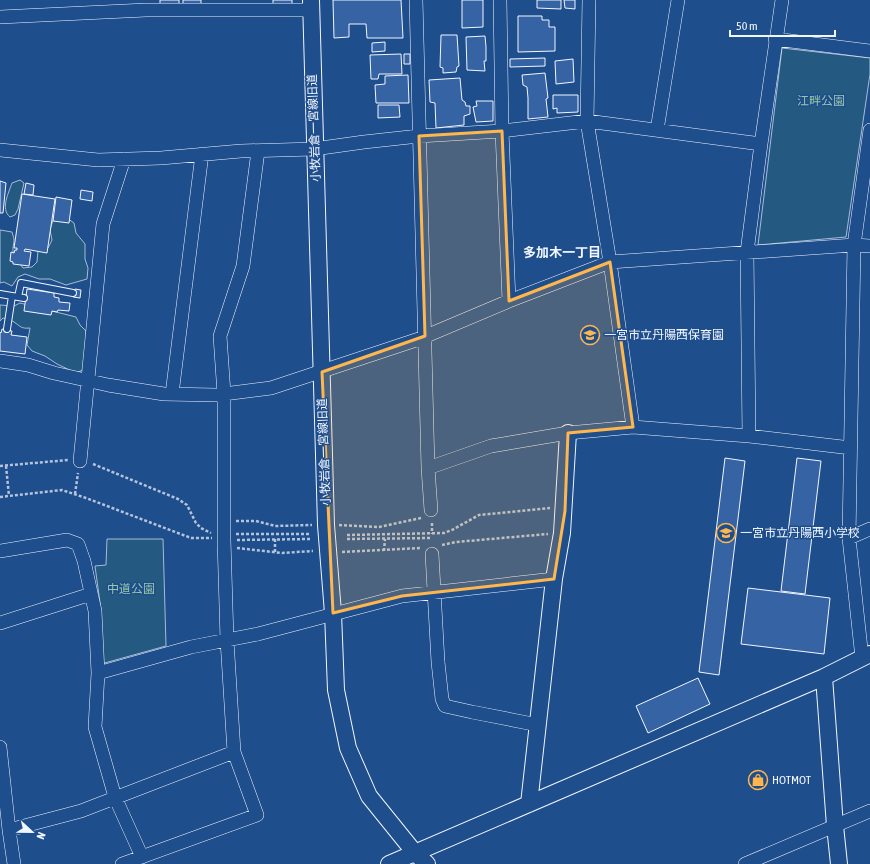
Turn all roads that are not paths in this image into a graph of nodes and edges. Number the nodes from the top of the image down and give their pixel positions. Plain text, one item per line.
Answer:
1 (416, 0) edge
2 (500, 0) edge
3 (589, 0) edge
4 (678, 0) edge
5 (782, 0) edge
6 (311, 5) edge
7 (0, 17) edge
8 (776, 39) junction
9 (870, 51) edge
10 (587, 121) junction
11 (657, 130) junction
12 (870, 130) edge
13 (502, 131) junction
14 (419, 136) junction
15 (761, 144) junction
16 (314, 149) junction
17 (0, 150) edge
18 (258, 151) junction
19 (202, 154) junction
20 (868, 155) edge
21 (124, 159) junction
22 (854, 245) junction
23 (870, 246) edge
24 (747, 252) junction
25 (610, 262) junction
26 (73, 292) dead end
27 (0, 294) edge
28 (18, 297) junction
29 (509, 301) junction
30 (7, 329) dead end
31 (425, 336) junction
32 (0, 361) edge
33 (322, 372) junction
34 (88, 381) junction
35 (172, 394) junction
36 (224, 394) junction
37 (633, 427) junction
38 (568, 433) junction
39 (749, 436) junction
40 (851, 448) junction
41 (80, 461) road end
42 (428, 468) junction
43 (431, 510) road end
44 (870, 529) edge
45 (849, 538) junction
46 (432, 550) road end
47 (0, 551) edge
48 (554, 579) junction
49 (434, 592) junction
50 (92, 594) junction
51 (333, 613) junction
52 (0, 623) edge
53 (227, 640) junction
54 (866, 656) edge
55 (98, 674) junction
56 (824, 677) junction
57 (538, 724) junction
58 (0, 747) edge
59 (234, 752) junction
60 (2, 775) edge
61 (115, 798) junction
62 (530, 804) junction
63 (870, 811) edge
64 (835, 826) junction
65 (9, 830) junction
66 (415, 853) junction
67 (142, 857) junction
68 (14, 864) edge
69 (122, 864) edge
70 (389, 864) edge
71 (427, 864) edge
72 (745, 864) edge
73 (839, 864) edge

1 - 14 street
2 - 13 street
3 - 10 street
4 - 11 street
5 - 8 street
6 - 7 street
6 - 16 street, 小牧岩倉一宮線旧道
8 - 9 street
8 - 15 street
10 - 11 street
10 - 13 street
10 - 25 street
11 - 15 street
12 - 20 street
13 - 14 street
13 - 29 street
14 - 16 street
14 - 31 street
15 - 24 street
16 - 18 street
16 - 33 street, 小牧岩倉一宮線旧道
17 - 21 street
18 - 19 street
18 - 36 street
19 - 21 street
19 - 35 street
20 - 22 street
21 - 34 street
22 - 23 street
22 - 24 street
22 - 40 street
24 - 25 street
24 - 39 street
25 - 29 street
25 - 37 street
26 - 28 lane
27 - 28 lane
28 - 30 lane
29 - 31 street
31 - 33 street
31 - 42 street
32 - 34 street
33 - 36 street
33 - 51 street, 小牧岩倉一宮線旧道
34 - 35 street
34 - 41 street
35 - 36 street
36 - 53 street
37 - 38 street
37 - 39 street
38 - 42 street
38 - 48 street
39 - 40 street
40 - 45 street
42 - 43 street
44 - 45 street
45 - 54 street
46 - 49 street
47 - 50 street
48 - 49 street
48 - 57 street
49 - 51 street
49 - 57 street
50 - 52 street
50 - 55 street
51 - 53 street
51 - 66 street, 小牧岩倉一宮線旧道
53 - 55 street
53 - 59 street
54 - 56 street
55 - 61 street
56 - 62 street
56 - 64 street
57 - 62 street
58 - 60 street
59 - 61 street
59 - 67 street
60 - 65 street
61 - 65 street
61 - 67 street
62 - 66 street
63 - 64 street
64 - 72 street
64 - 73 street
65 - 68 street
66 - 70 street
66 - 71 street, 小牧岩倉一宮線旧道
67 - 69 street

